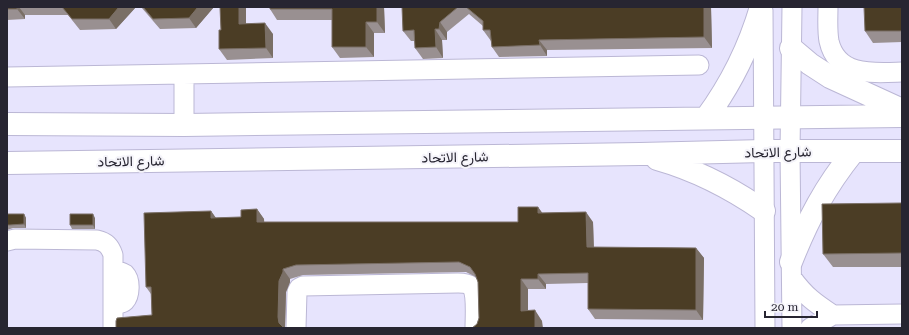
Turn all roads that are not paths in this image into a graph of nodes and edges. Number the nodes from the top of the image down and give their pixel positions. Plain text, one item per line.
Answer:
1 (762, 7) edge
2 (792, 7) edge
3 (828, 7) edge
4 (791, 48) junction
5 (699, 65) dead end
6 (902, 72) edge
7 (184, 74) junction
8 (7, 77) edge
9 (902, 110) edge
10 (902, 116) edge
11 (790, 117) junction
12 (706, 118) junction
13 (764, 118) junction
14 (7, 124) edge
15 (184, 125) junction
16 (790, 151) junction
17 (854, 151) junction
18 (902, 151) edge
19 (764, 152) junction
20 (640, 154) junction
21 (7, 163) edge
22 (764, 211) junction
23 (7, 241) edge
24 (792, 270) junction
25 (902, 314) edge
26 (833, 315) junction
27 (112, 328) edge
28 (296, 328) edge
29 (475, 328) edge
30 (765, 328) edge
31 (792, 328) edge
32 (810, 328) edge

1 - 12 main road
1 - 13 street
2 - 4 street
3 - 6 street
4 - 9 main road
4 - 11 street
5 - 7 street
7 - 8 street
7 - 15 street
10 - 11 main road
11 - 13 main road
11 - 16 street
12 - 13 main road
12 - 15 main road
13 - 19 street
14 - 15 main road
16 - 17 main road, شارع الاتحاد
16 - 19 main road, شارع الاتحاد
16 - 24 street
17 - 18 main road, شارع الاتحاد
17 - 24 main road
19 - 20 main road, شارع الاتحاد
19 - 22 street
20 - 21 main road, شارع الاتحاد
20 - 22 main road
22 - 30 street
23 - 27 street
24 - 26 street
24 - 31 street
25 - 26 street
26 - 32 street
28 - 29 street

